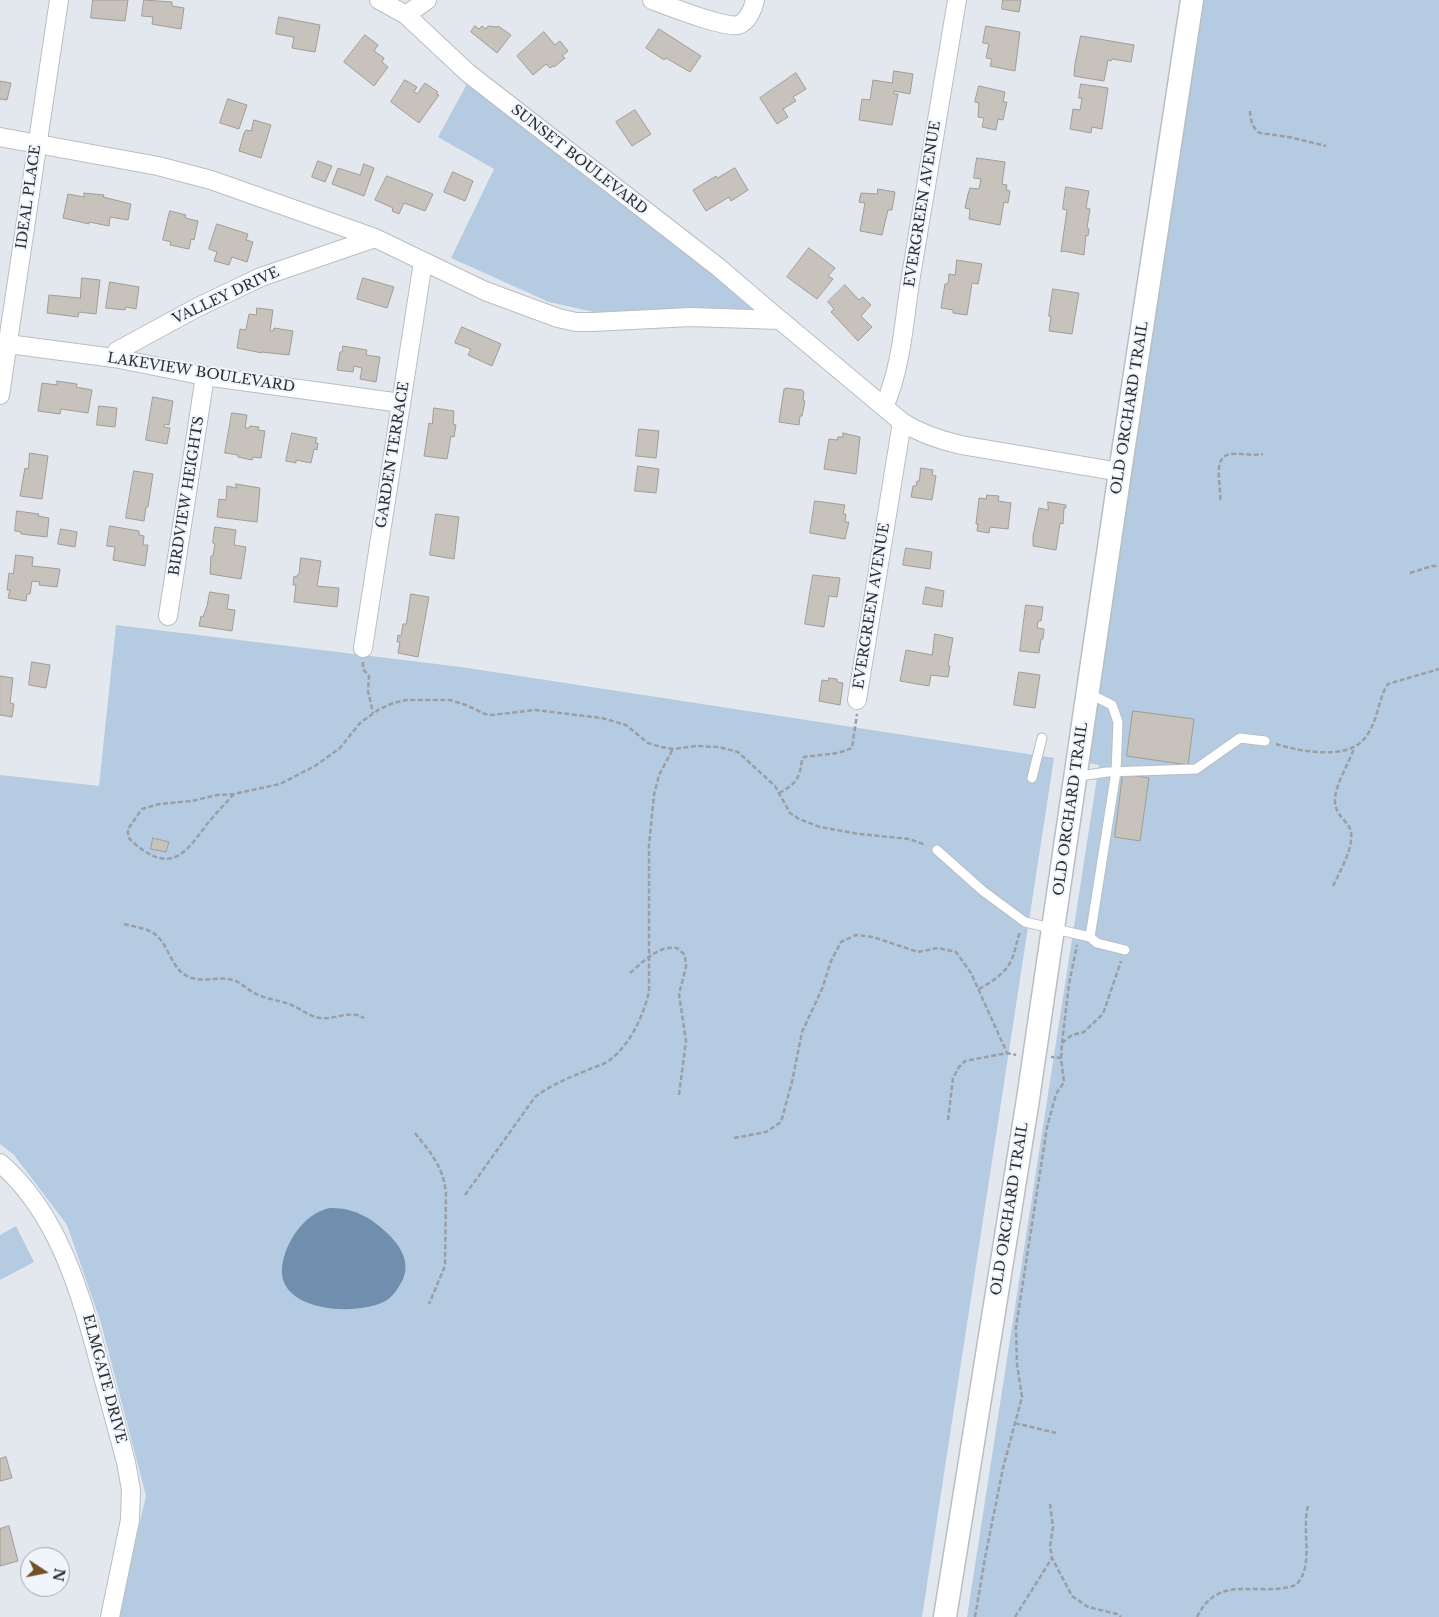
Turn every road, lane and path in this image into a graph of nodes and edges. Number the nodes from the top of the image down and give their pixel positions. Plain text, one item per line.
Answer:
1 (59, 0) edge
2 (379, 0) edge
3 (427, 0) edge
4 (652, 0) edge
5 (754, 0) edge
6 (957, 0) edge
7 (1192, 0) edge
8 (406, 15) junction
9 (1250, 111) dead end
10 (0, 137) edge
11 (37, 143) junction
12 (1326, 146) dead end
13 (375, 238) junction
14 (423, 262) junction
15 (780, 320) junction
16 (4, 344) edge
17 (114, 358) junction
18 (206, 376) junction
19 (0, 395) edge
20 (401, 403) junction
21 (884, 407) junction
22 (902, 422) junction
23 (1263, 454) dead end
24 (1120, 472) junction
25 (1220, 500) dead end
26 (1439, 566) edge
27 (1410, 573) dead end
28 (168, 616) dead end
29 (363, 648) joint
30 (1439, 669) edge
31 (1088, 693) junction
32 (857, 700) joint
33 (374, 714) junction
34 (1042, 738) dead end
35 (1265, 741) joint
36 (1354, 747) junction
37 (673, 748) junction
38 (1116, 772) junction
39 (1076, 774) junction
40 (1032, 778) dead end
41 (779, 793) junction
42 (234, 794) junction
43 (937, 850) joint
44 (1332, 886) dead end
45 (1025, 922) junction
46 (124, 924) dead end
47 (1053, 929) junction
48 (1080, 935) junction
49 (1090, 937) junction
50 (1125, 950) joint
51 (650, 956) junction
52 (630, 973) dead end
53 (979, 989) junction
54 (364, 1018) dead end
55 (1062, 1042) junction
56 (1007, 1054) dead end
57 (1061, 1058) dead end
58 (679, 1095) dead end
59 (415, 1133) dead end
60 (734, 1138) dead end
61 (0, 1163) edge
62 (465, 1195) dead end
63 (429, 1304) dead end
64 (1015, 1423) dead end
65 (1056, 1434) dead end
66 (1050, 1504) dead end
67 (1308, 1506) dead end
68 (1052, 1558) junction
69 (110, 1617) edge
70 (945, 1617) edge
71 (1015, 1617) edge
72 (1121, 1617) edge
73 (1197, 1617) edge

1 - 11 street, IDEAL PLACE
2 - 8 street, SUNSET BOULEVARD
3 - 8 street
4 - 5 street
6 - 21 street, EVERGREEN AVENUE
7 - 24 street, OLD ORCHARD TRAIL
8 - 15 street, SUNSET BOULEVARD
9 - 12 path
10 - 11 street
11 - 13 street
11 - 16 street, IDEAL PLACE
13 - 14 street
13 - 17 street, VALLEY DRIVE
14 - 15 street
14 - 20 street, GARDEN TERRACE
15 - 21 street, SUNSET BOULEVARD
16 - 17 street, LAKEVIEW BOULEVARD
16 - 19 street, IDEAL PLACE
17 - 18 street, LAKEVIEW BOULEVARD
18 - 20 street, LAKEVIEW BOULEVARD
18 - 28 street, BIRDVIEW HEIGHTS
20 - 29 street, GARDEN TERRACE
21 - 22 street, SUNSET BOULEVARD
22 - 24 street, SUNSET BOULEVARD
22 - 32 street, EVERGREEN AVENUE
23 - 25 path
24 - 31 street, OLD ORCHARD TRAIL
26 - 27 path
29 - 33 path
30 - 36 path
31 - 38 lane
31 - 39 street, OLD ORCHARD TRAIL
32 - 41 path
33 - 37 path
33 - 42 path
34 - 40 lane
35 - 36 path
35 - 38 lane
36 - 44 path
37 - 41 path
37 - 51 path
38 - 39 lane
38 - 49 lane
39 - 47 street, OLD ORCHARD TRAIL
41 - 43 path
42 - 42 path
43 - 45 lane
45 - 47 lane
45 - 53 path
46 - 54 path
47 - 48 lane
47 - 70 street, OLD ORCHARD TRAIL
48 - 49 lane
48 - 55 path
49 - 50 lane
50 - 55 path
51 - 52 path
51 - 58 path
51 - 62 path
53 - 56 path
53 - 60 path
55 - 57 path
59 - 63 path
61 - 69 street, ELMGATE DRIVE
64 - 65 path
66 - 68 path
67 - 73 path
68 - 71 path
68 - 72 path

